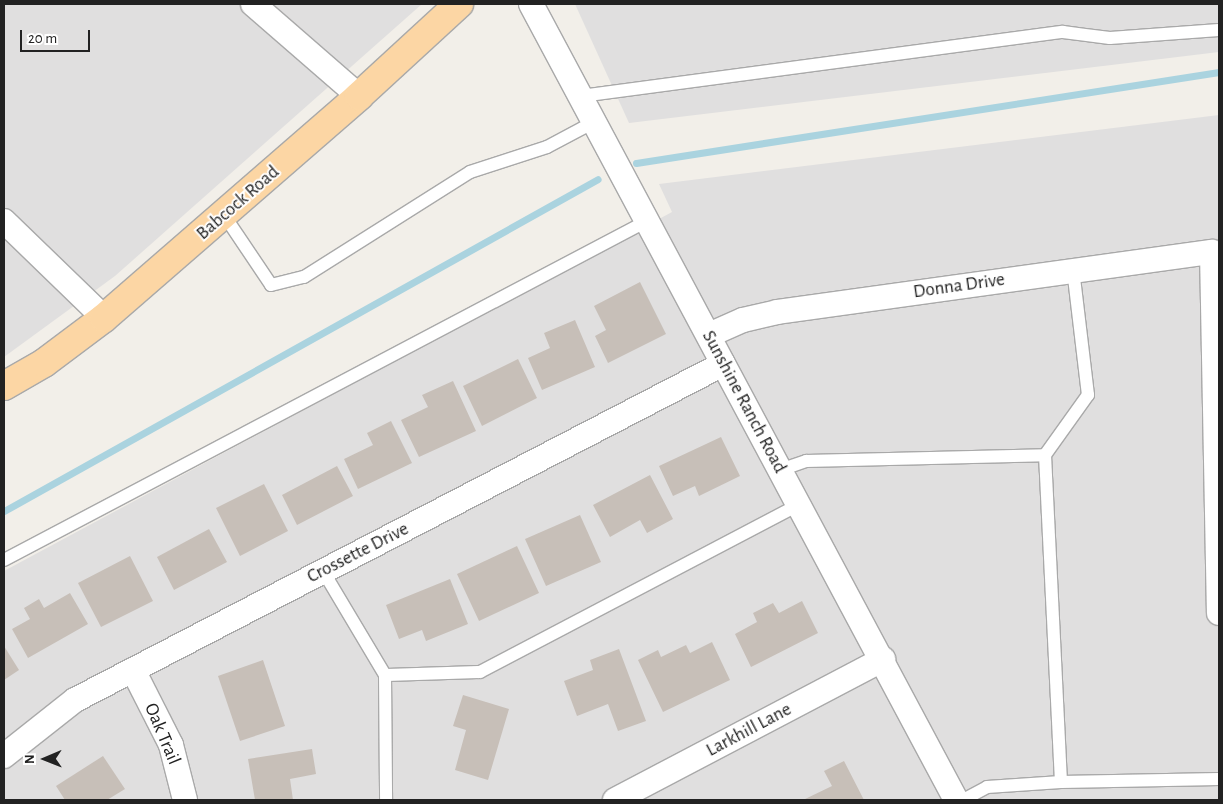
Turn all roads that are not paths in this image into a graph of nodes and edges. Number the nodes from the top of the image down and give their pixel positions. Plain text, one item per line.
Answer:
1 (253, 4) edge
2 (459, 4) edge
3 (531, 4) edge
4 (1219, 30) edge
5 (359, 96) junction
6 (581, 96) junction
7 (594, 122) junction
8 (224, 215) junction
9 (649, 220) junction
10 (4, 221) edge
11 (1073, 270) junction
12 (104, 318) junction
13 (708, 335) junction
14 (723, 364) junction
15 (4, 386) edge
16 (1045, 455) junction
17 (780, 470) junction
18 (798, 505) junction
19 (4, 560) edge
20 (323, 571) junction
21 (1219, 612) edge
22 (883, 660) junction
23 (133, 670) junction
24 (385, 675) junction
25 (4, 756) edge
26 (1219, 779) edge
27 (1061, 782) junction
28 (185, 800) edge
29 (386, 800) edge
30 (615, 800) edge
31 (956, 800) edge
32 (963, 800) edge

1 - 5 street
2 - 5 main road, Babcock Road
3 - 6 street, Sunshine Ranch Road
4 - 6 lane
5 - 8 main road, Babcock Road
6 - 7 street, Sunshine Ranch Road
7 - 8 lane
7 - 9 street, Sunshine Ranch Road
8 - 12 main road, Babcock Road
9 - 13 street, Sunshine Ranch Road
9 - 19 lane
10 - 12 street
11 - 13 street, Donna Drive
11 - 16 lane
11 - 21 street, Donna Drive
12 - 15 main road, Babcock Road
13 - 14 street, Sunshine Ranch Road
14 - 17 street, Sunshine Ranch Road
14 - 20 street, Crossette Drive
16 - 17 lane
16 - 27 lane
17 - 18 street, Sunshine Ranch Road
18 - 22 street, Sunshine Ranch Road
18 - 24 lane
20 - 23 street, Crossette Drive
20 - 24 lane
22 - 30 street, Larkhill Lane
22 - 31 street, Sunshine Ranch Road
23 - 25 street, Crossette Drive
23 - 28 street, Oak Trail
24 - 29 lane
26 - 27 lane
27 - 32 lane

